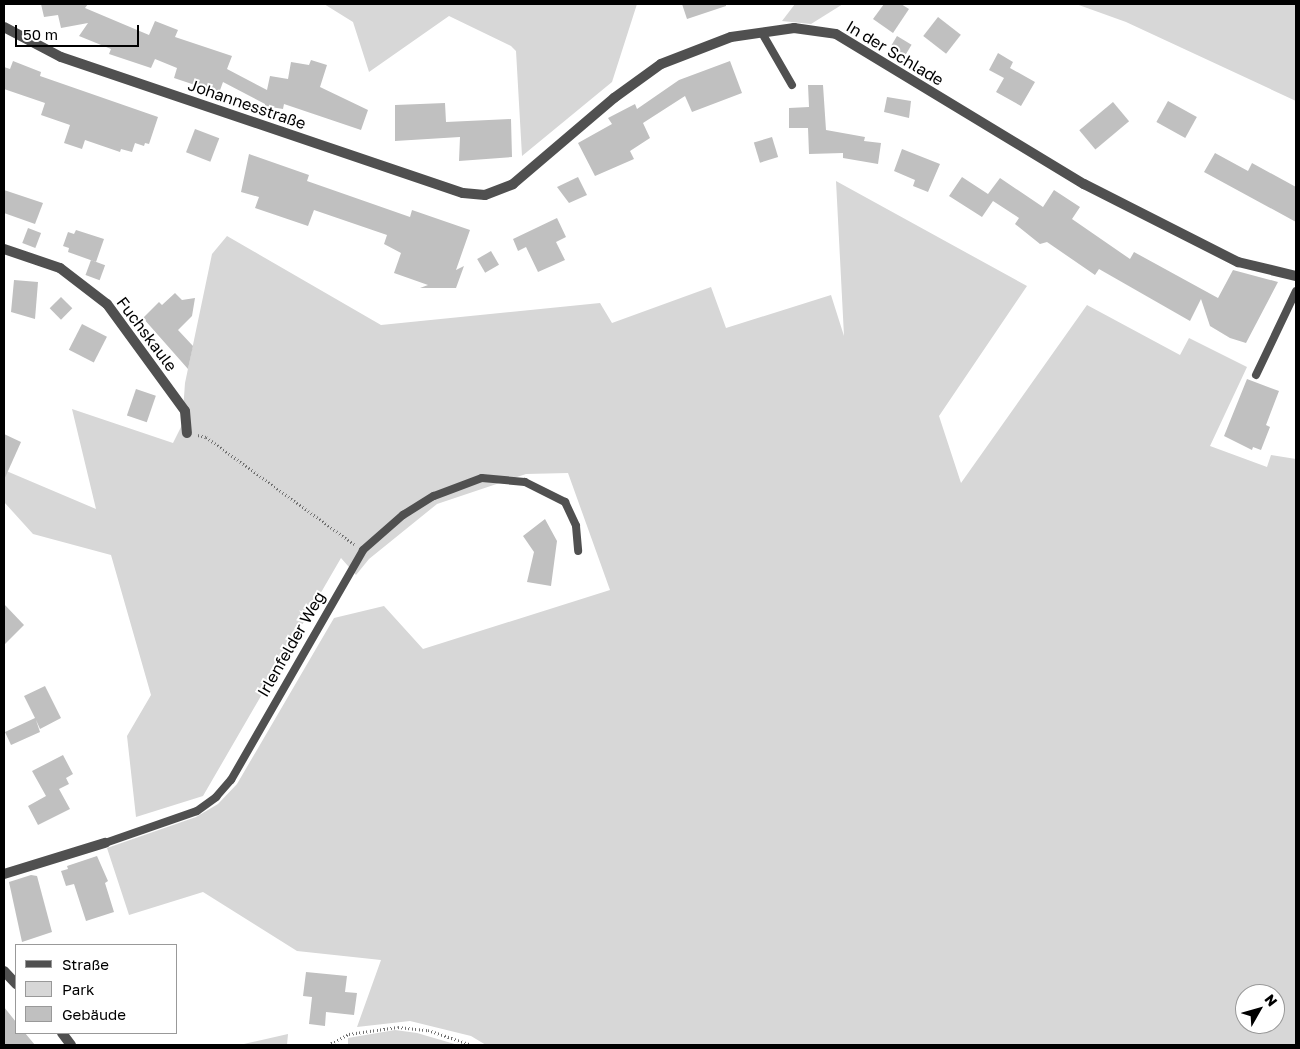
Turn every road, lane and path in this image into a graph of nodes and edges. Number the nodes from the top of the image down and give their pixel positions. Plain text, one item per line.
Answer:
1 (4, 27) edge
2 (762, 33) junction
3 (792, 86) dead end
4 (484, 195) joint
5 (4, 249) edge
6 (1296, 276) edge
7 (1296, 291) edge
8 (1256, 375) dead end
9 (186, 433) joint
10 (362, 550) junction
11 (578, 551) dead end
12 (105, 843) joint
13 (4, 874) edge
14 (4, 971) edge
15 (15, 983) edge
16 (63, 1034) edge
17 (71, 1045) edge
18 (328, 1045) edge
19 (472, 1045) edge

1 - 4 street, Johannesstraße
2 - 3 lane
2 - 4 street, In der Schlade
2 - 6 street, In der Schlade
5 - 9 street, Fuchskaule
7 - 8 lane
9 - 10 path
10 - 11 lane, Irlenfelder Weg
10 - 12 lane, Irlenfelder Weg
12 - 13 street, Irlenfelder Weg
14 - 15 street
16 - 17 street
18 - 19 path

